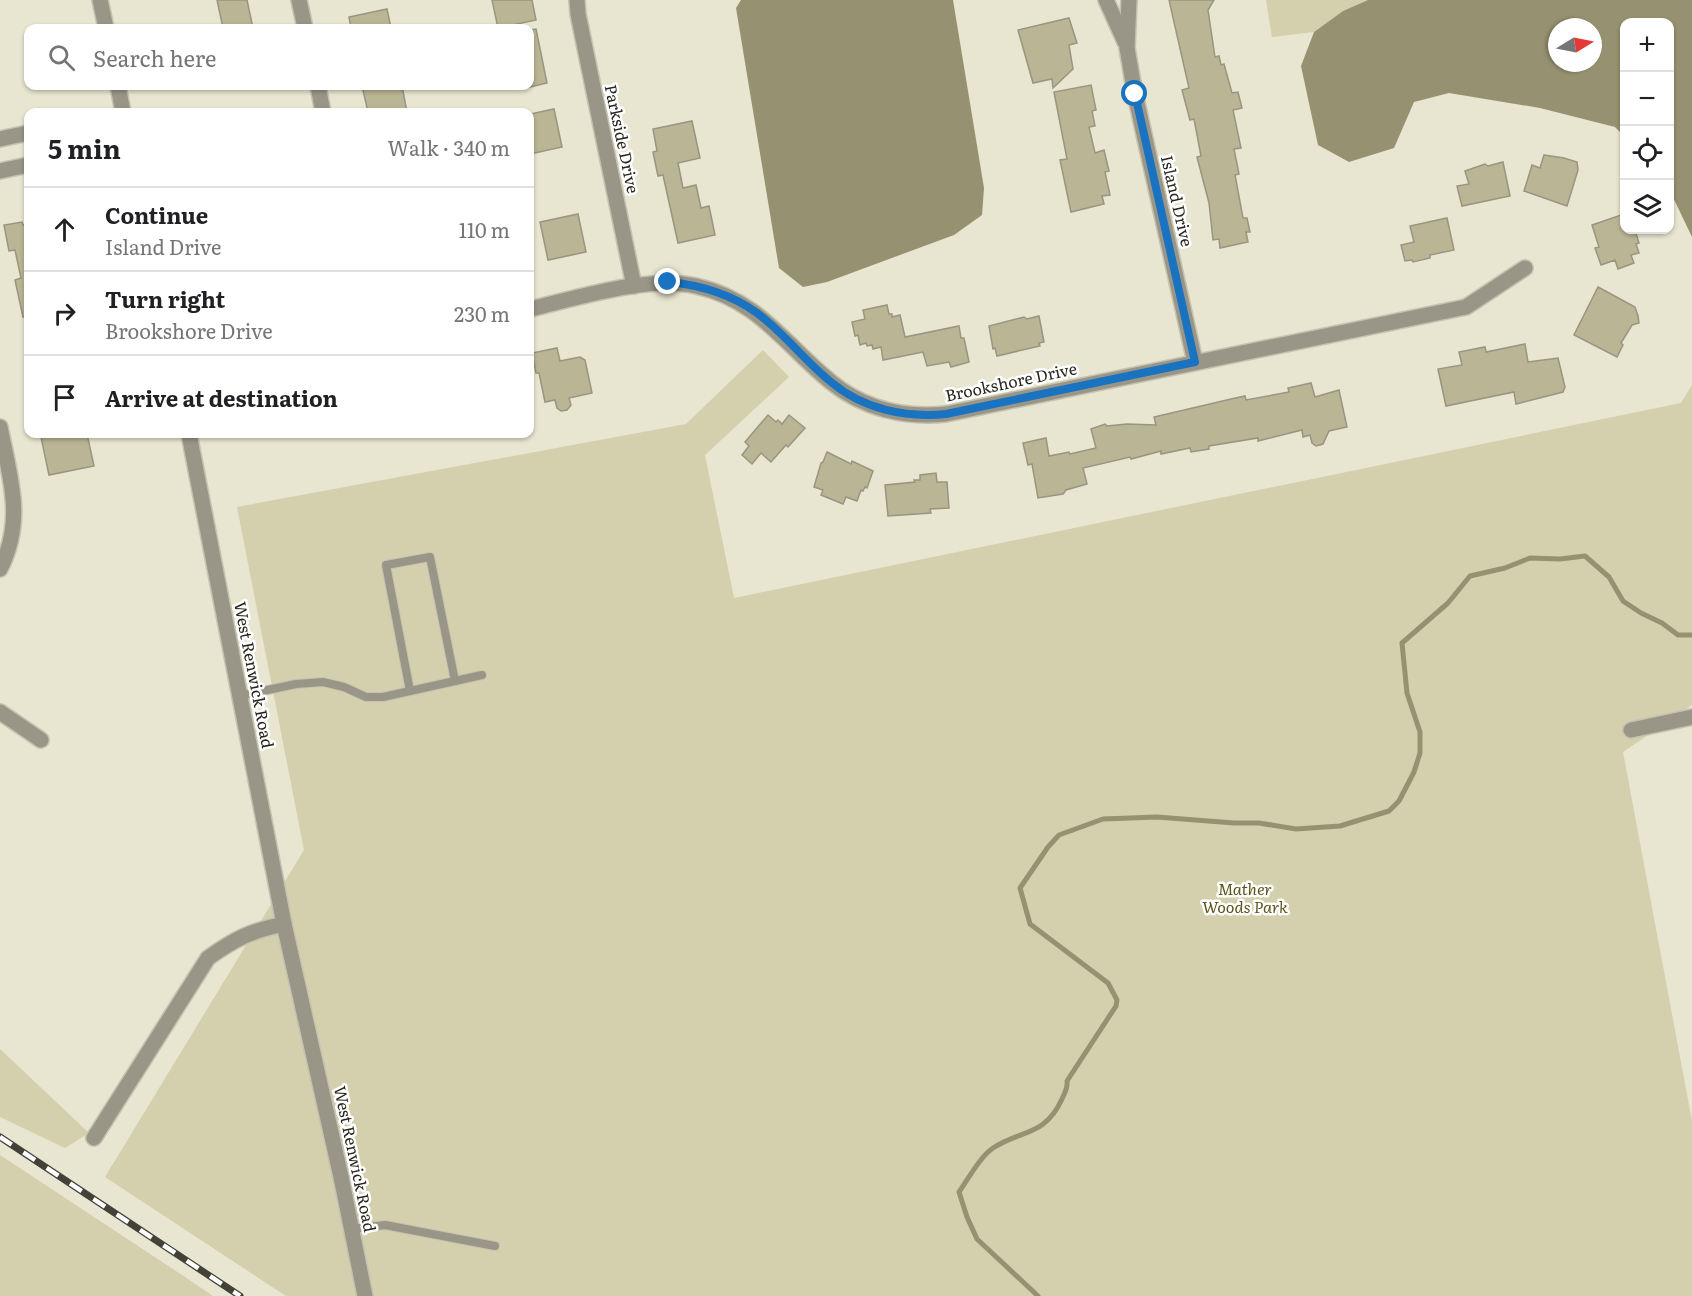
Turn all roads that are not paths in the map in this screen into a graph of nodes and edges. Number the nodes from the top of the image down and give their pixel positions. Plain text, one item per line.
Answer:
1 (100, 0) edge
2 (299, 0) edge
3 (578, 0) edge
4 (1107, 0) edge
5 (1129, 0) edge
6 (105, 24) edge
7 (304, 24) edge
8 (1127, 48) junction
9 (119, 90) edge
10 (319, 90) edge
11 (122, 108) edge
12 (322, 108) edge
13 (24, 134) edge
14 (0, 139) edge
15 (24, 166) edge
16 (0, 171) edge
17 (1525, 268) dead end
18 (634, 286) junction
19 (534, 308) edge
20 (1195, 362) junction
21 (0, 428) edge
22 (190, 438) edge
23 (0, 568) edge
24 (482, 675) dead end
25 (455, 681) junction
26 (410, 691) junction
27 (239, 696) junction
28 (0, 712) edge
29 (1692, 717) edge
30 (1631, 730) dead end
31 (41, 740) dead end
32 (284, 924) junction
33 (94, 1138) dead end
34 (352, 1229) junction
35 (495, 1246) dead end
36 (365, 1296) edge

1 - 6 street
2 - 7 street
3 - 18 street, Parkside Drive
4 - 8 street, Island Drive
5 - 8 street, Island Drive
8 - 20 street, Island Drive
9 - 11 street
10 - 12 street
13 - 14 street
15 - 16 street
17 - 20 street, Brookshore Drive
18 - 19 street, Brookshore Drive
18 - 20 street, Brookshore Drive
21 - 23 street
22 - 27 street, West Renwick Road
24 - 25 lane
25 - 26 lane
25 - 26 lane
26 - 27 lane
27 - 32 street, West Renwick Road
28 - 31 street
29 - 30 street
32 - 33 street
32 - 34 street, West Renwick Road
34 - 35 lane
34 - 36 street, West Renwick Road

